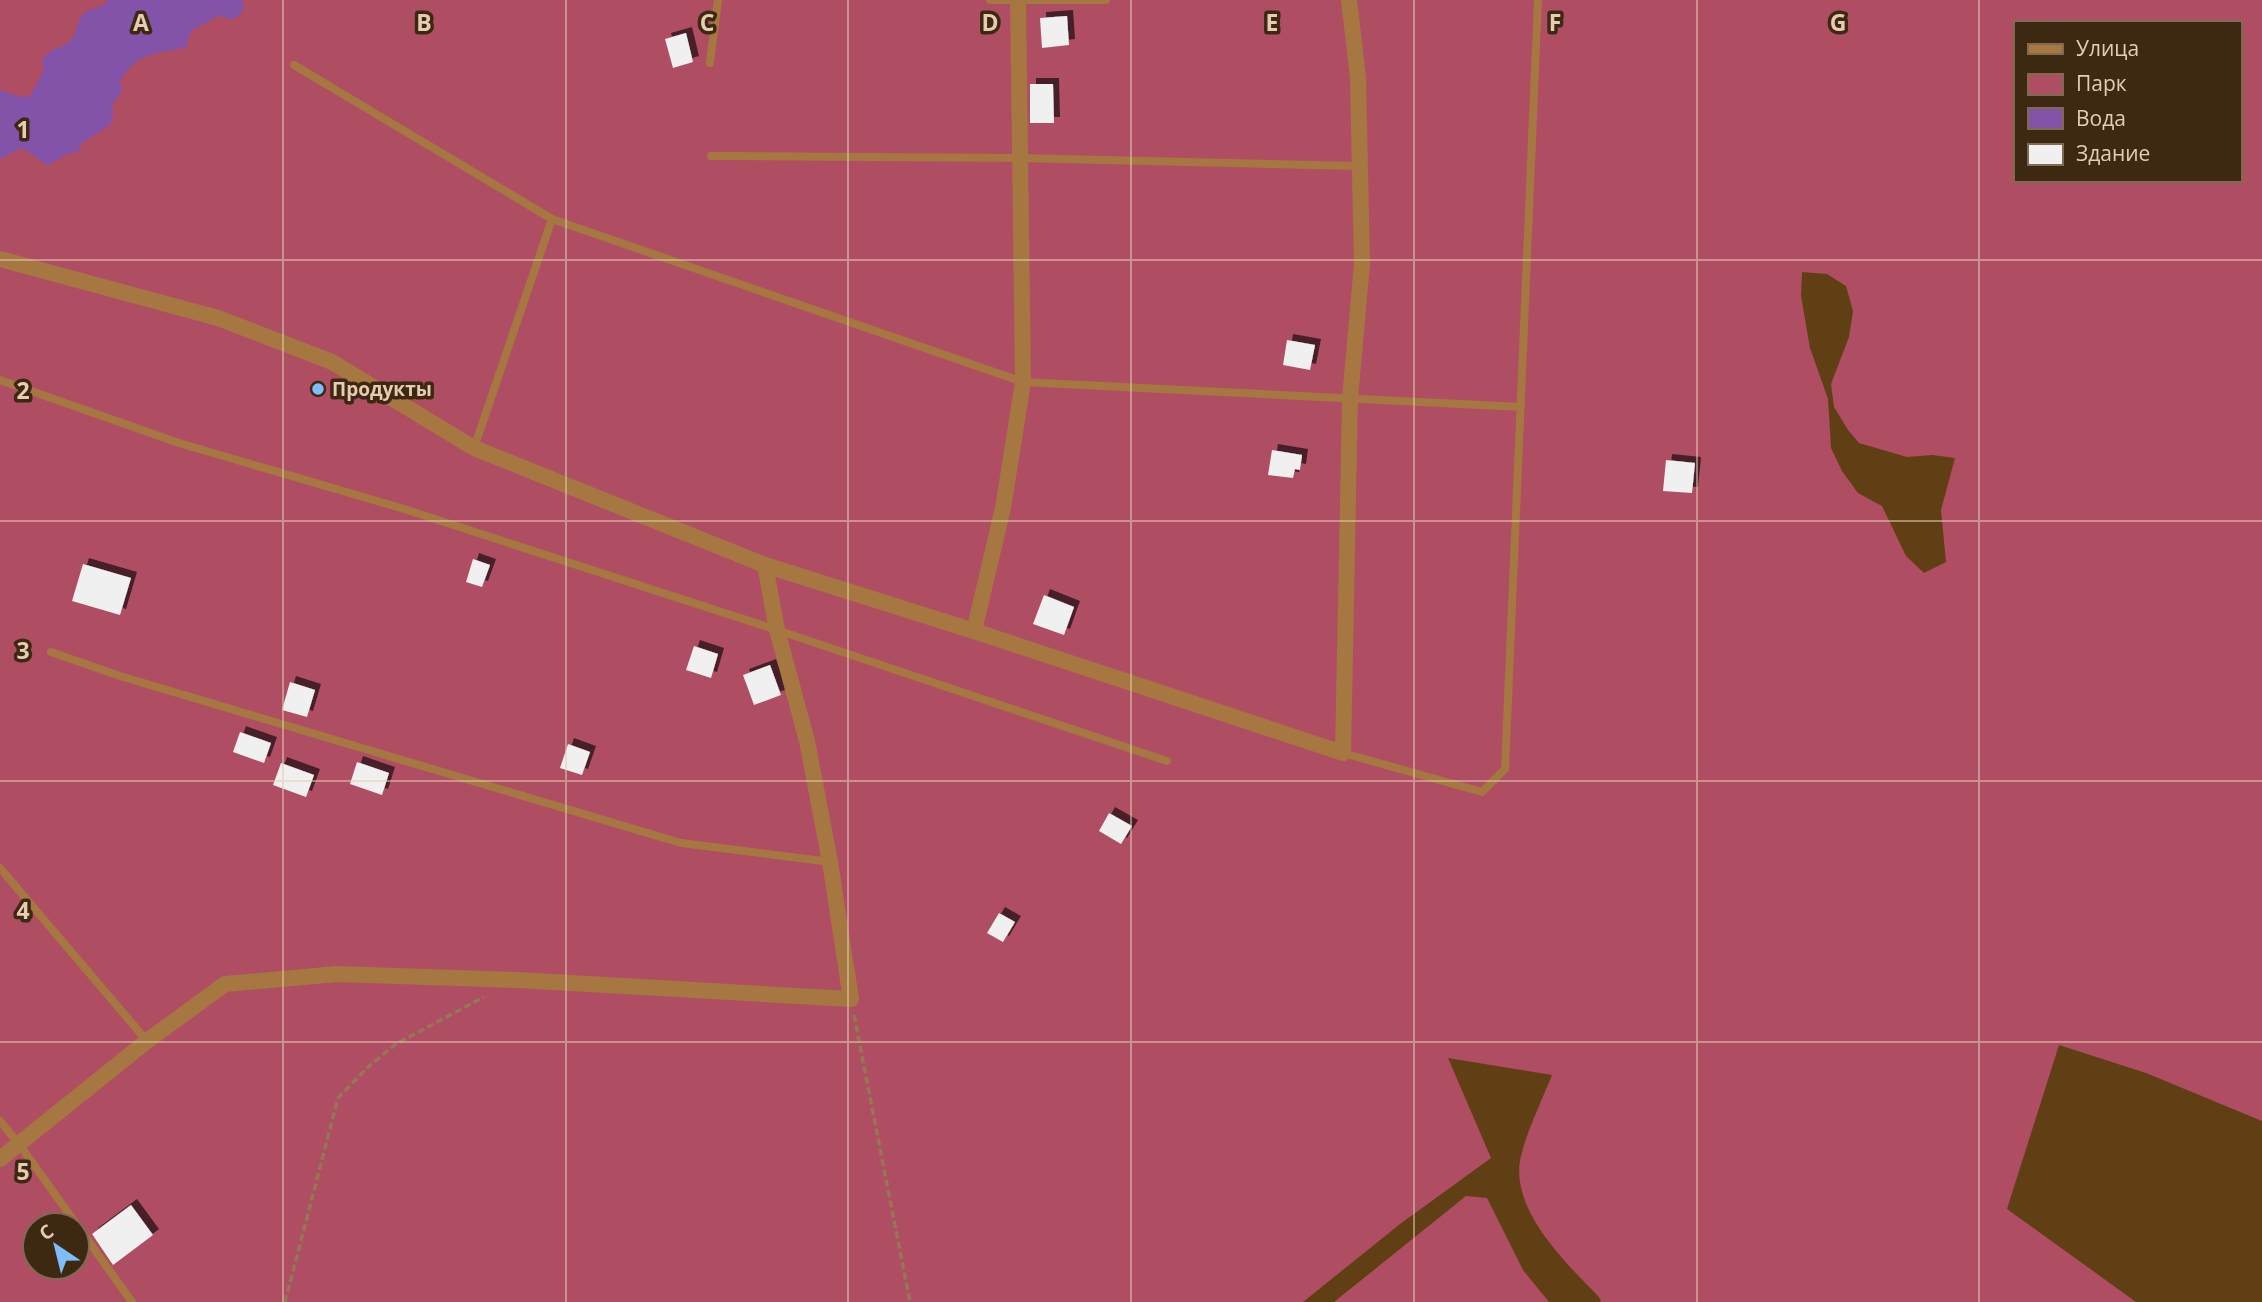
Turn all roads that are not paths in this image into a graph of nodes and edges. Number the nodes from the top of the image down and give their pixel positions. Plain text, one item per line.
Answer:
1 (718, 0) edge
2 (990, 0) edge
3 (1018, 0) edge
4 (1106, 0) edge
5 (1349, 0) edge
6 (1538, 0) edge
7 (710, 63) dead end
8 (294, 65) dead end
9 (711, 156) dead end
10 (1020, 158) junction
11 (1359, 166) junction
12 (552, 219) junction
13 (0, 258) edge
14 (0, 380) edge
15 (1023, 382) junction
16 (1350, 398) junction
17 (1521, 407) junction
18 (474, 448) junction
19 (765, 565) junction
20 (777, 630) junction
21 (974, 631) junction
22 (51, 652) dead end
23 (1343, 753) junction
24 (1167, 761) dead end
25 (830, 862) junction
26 (0, 868) edge
27 (147, 1041) junction
28 (0, 1121) edge
29 (19, 1144) junction
30 (0, 1158) edge
31 (132, 1302) edge

1 - 7 lane
2 - 3 lane
3 - 4 lane
3 - 10 street
5 - 11 street
6 - 17 lane
8 - 12 lane
9 - 10 lane
10 - 11 lane
10 - 15 street
11 - 16 street
12 - 15 lane
12 - 18 lane
13 - 18 street
14 - 20 lane
15 - 16 lane
15 - 21 street
16 - 17 lane
16 - 23 street
17 - 23 lane
18 - 19 street
19 - 20 street
19 - 21 street
20 - 24 lane
20 - 25 street
21 - 23 street
22 - 25 lane
25 - 27 street
26 - 27 lane
27 - 29 street
28 - 29 lane
29 - 30 street
29 - 31 lane

